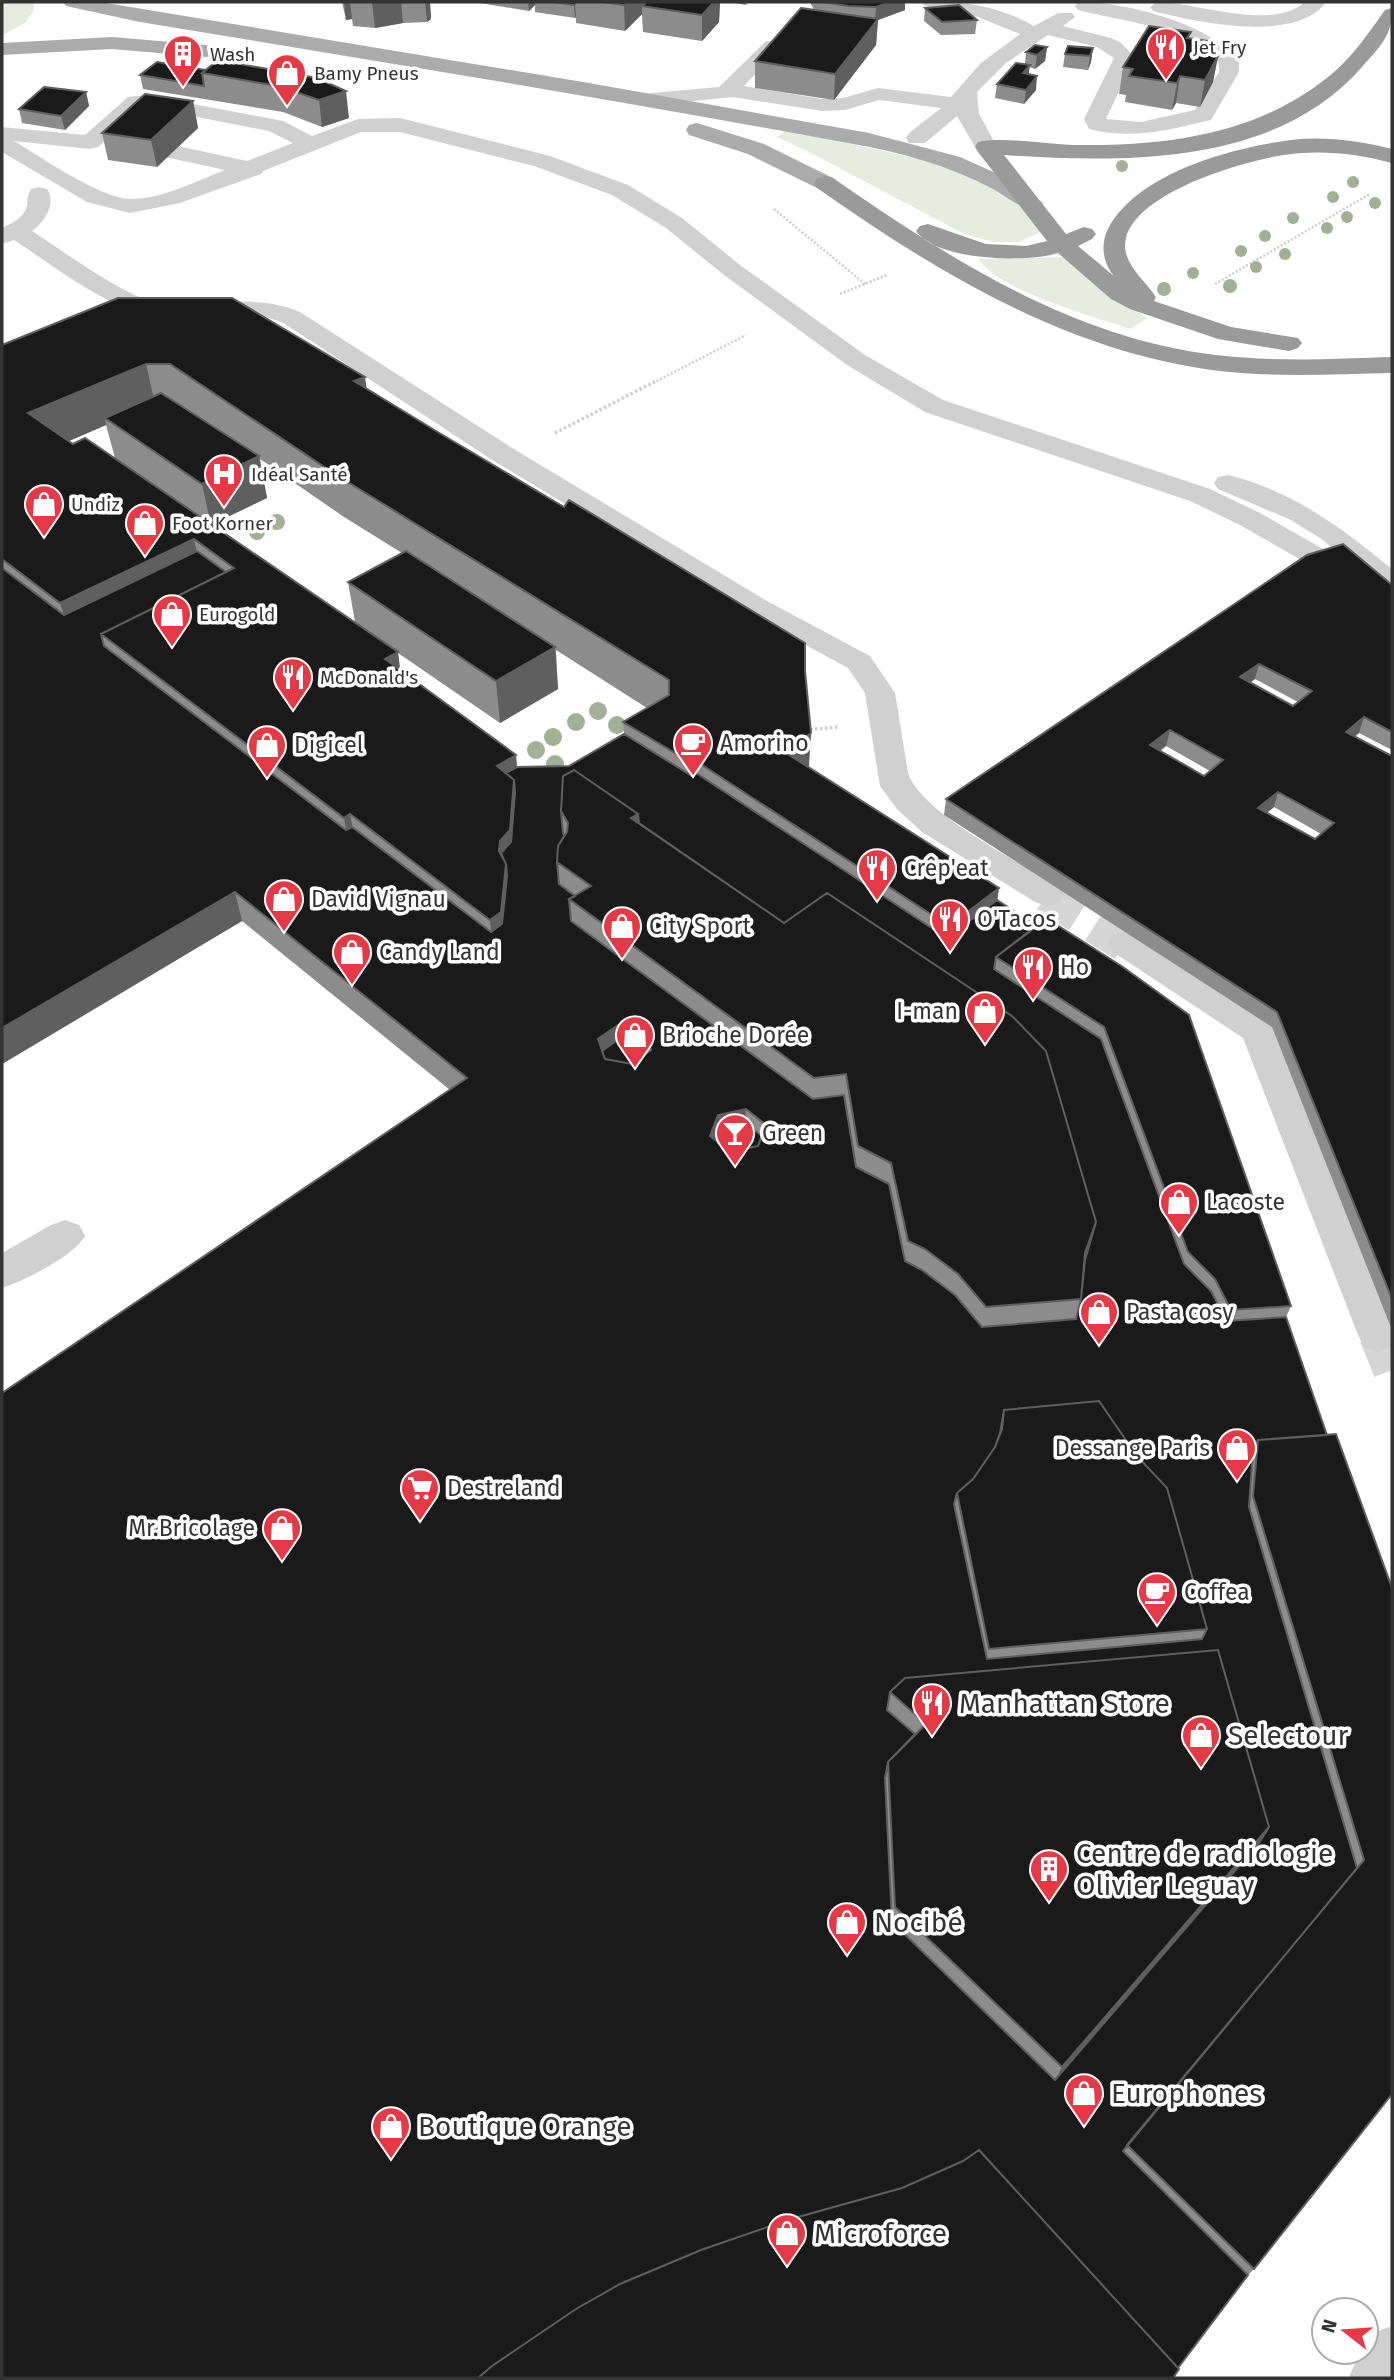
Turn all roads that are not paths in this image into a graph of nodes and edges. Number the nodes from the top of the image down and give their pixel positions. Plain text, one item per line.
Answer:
1 (73, 2) edge
2 (932, 2) edge
3 (1316, 2) edge
4 (1089, 4) edge
5 (1158, 4) edge
6 (1137, 10) edge
7 (1392, 14) edge
8 (37, 28) dead end
9 (1039, 31) junction
10 (1104, 42) junction
11 (773, 45) edge
12 (2, 47) edge
13 (229, 54) dead end
14 (589, 89) junction
15 (731, 90) junction
16 (652, 99) junction
17 (963, 100) junction
18 (673, 126) dead end
19 (2, 133) edge
20 (444, 138) junction
21 (917, 138) junction
22 (90, 142) junction
23 (2, 143) edge
24 (309, 143) junction
25 (125, 145) edge
26 (986, 147) junction
27 (173, 152) edge
28 (1392, 156) edge
29 (250, 168) junction
30 (282, 175) junction
31 (825, 183) junction
32 (1153, 192) junction
33 (39, 194) dead end
34 (1032, 203) junction
35 (99, 221) dead end
36 (9, 234) edge
37 (1062, 245) junction
38 (1171, 316) junction
39 (1392, 348) edge
40 (1392, 365) edge
41 (1030, 437) junction
42 (1313, 555) edge
43 (1392, 584) edge
44 (1047, 894) tunnel mouth
45 (1125, 943) tunnel mouth
46 (65, 1236) dead end
47 (2, 1272) edge
48 (1378, 1335) tunnel mouth

1 - 14 main road
2 - 9 street
3 - 5 street
4 - 6 street
4 - 9 street
5 - 6 street
6 - 10 street
6 - 10 street
7 - 26 highway
8 - 12 main road
9 - 10 street
9 - 17 street
11 - 15 street
12 - 13 main road
14 - 16 main road
14 - 34 main road
15 - 16 street
15 - 17 street
16 - 21 main road
17 - 21 street
17 - 26 street
18 - 31 main road
19 - 22 street
20 - 24 street
20 - 30 street
20 - 41 street
21 - 26 main road
22 - 24 street
22 - 25 street
23 - 29 street
24 - 29 street
26 - 34 highway
27 - 29 street
28 - 32 highway
29 - 30 street
30 - 35 street
31 - 37 highway
31 - 40 highway
32 - 37 highway
32 - 38 highway
33 - 36 street
34 - 37 highway
36 - 44 street
37 - 38 highway
38 - 39 highway
41 - 42 street
41 - 43 street
45 - 48 street
46 - 47 street

